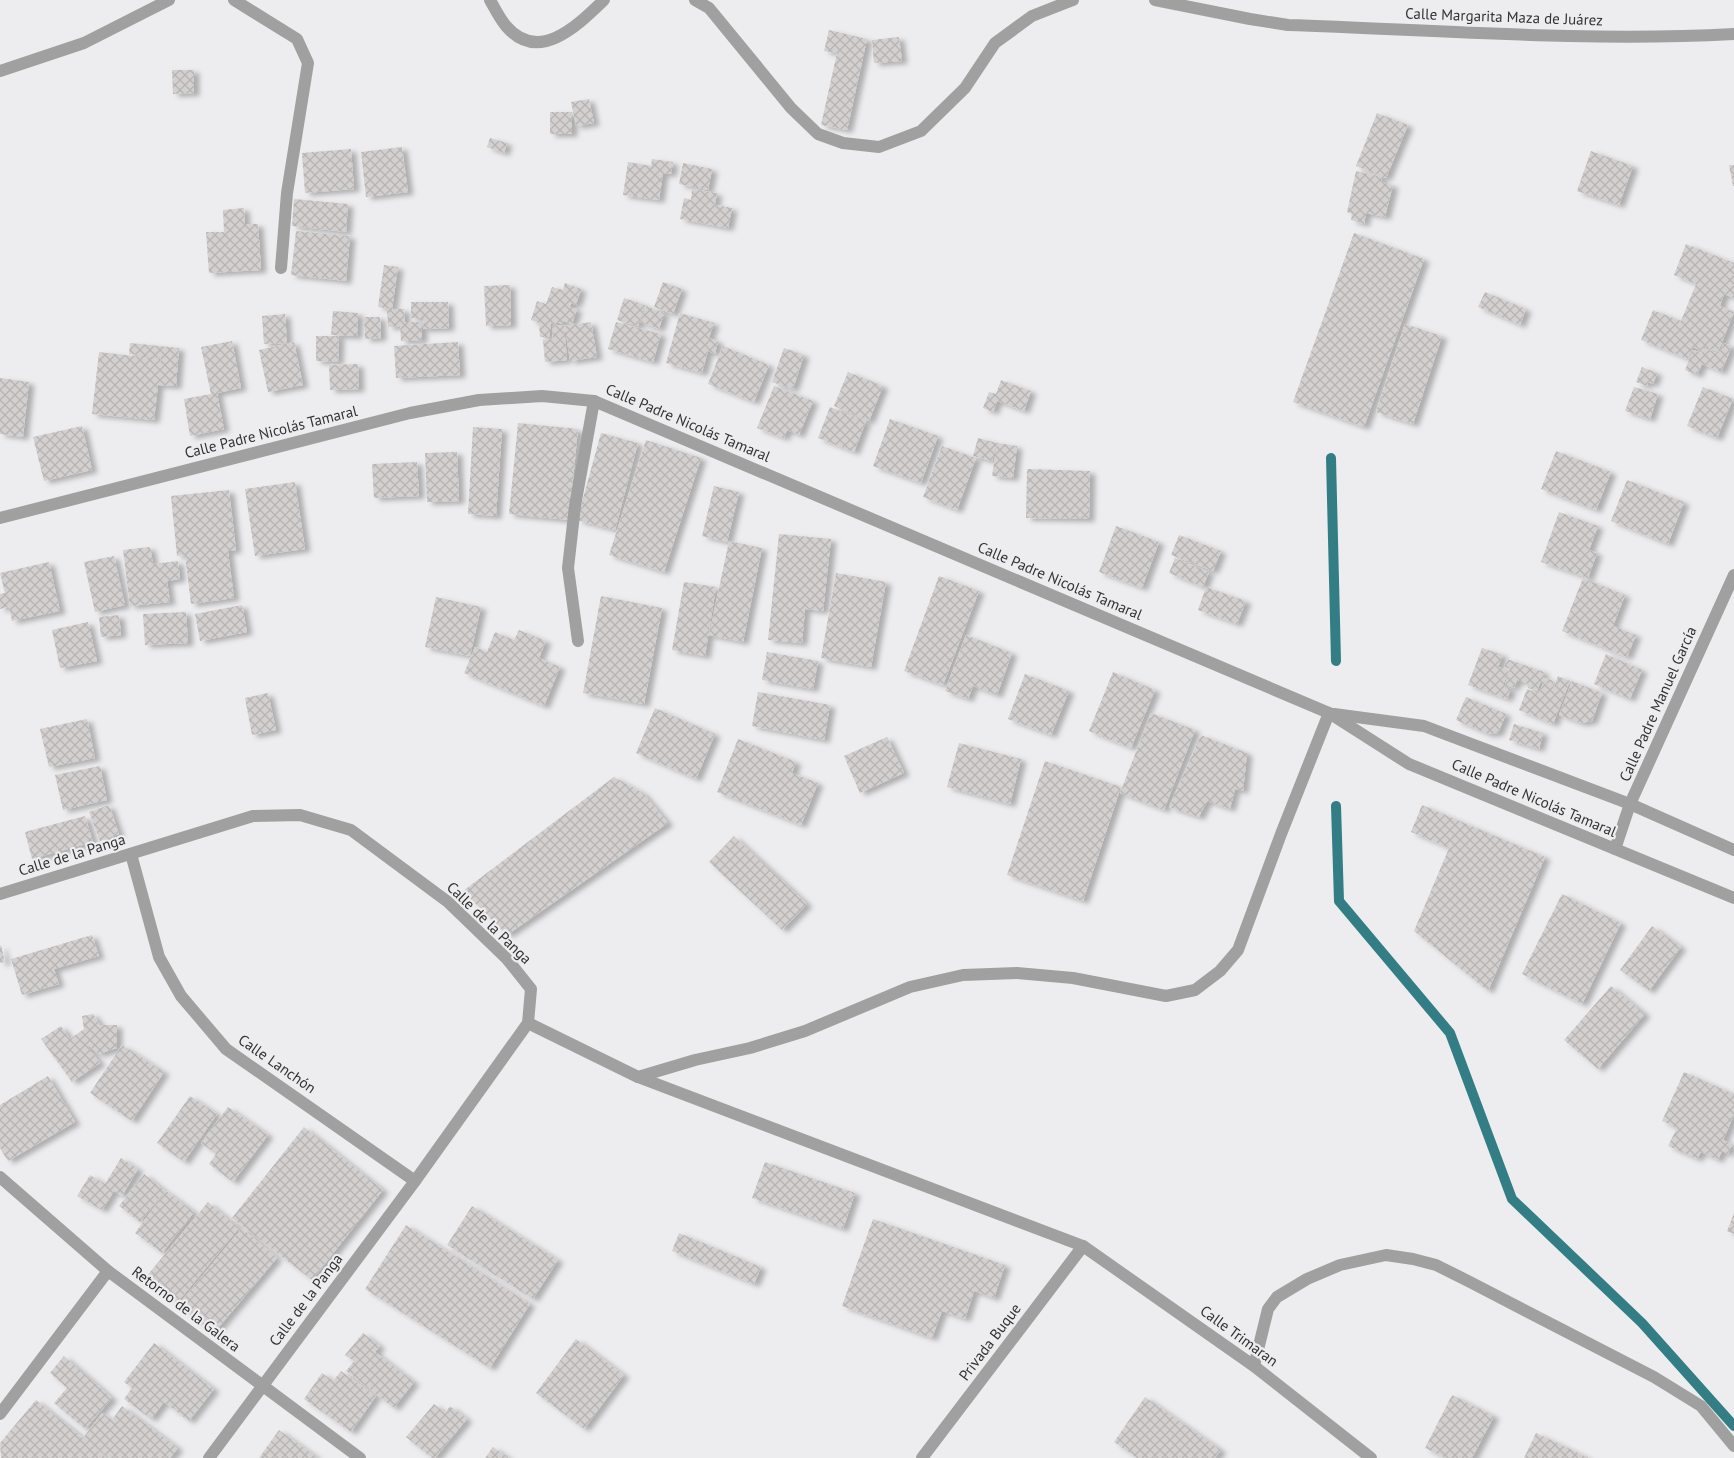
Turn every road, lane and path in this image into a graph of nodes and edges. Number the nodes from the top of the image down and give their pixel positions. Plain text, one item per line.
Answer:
1 (169, 0) edge
2 (234, 0) edge
3 (490, 0) edge
4 (604, 0) edge
5 (696, 0) edge
6 (1073, 0) edge
7 (1155, 0) edge
8 (1734, 34) edge
9 (0, 71) edge
10 (281, 268) dead end
11 (594, 401) junction
12 (0, 518) edge
13 (1734, 575) edge
14 (578, 641) dead end
15 (1329, 713) junction
16 (1630, 804) junction
17 (1615, 849) junction
18 (1734, 850) edge
19 (131, 854) junction
20 (0, 894) edge
21 (1734, 898) edge
22 (528, 1023) junction
23 (638, 1077) junction
24 (0, 1177) edge
25 (415, 1181) junction
26 (1083, 1246) junction
27 (108, 1271) junction
28 (1254, 1366) junction
29 (261, 1386) junction
30 (0, 1414) edge
31 (1734, 1446) edge
32 (209, 1458) edge
33 (360, 1458) edge
34 (922, 1458) edge
35 (1371, 1458) edge

1 - 9 street
2 - 10 street
3 - 4 street
5 - 6 street
7 - 8 street, Calle Margarita Maza de Juárez
11 - 12 street, Calle Padre Nicolás Tamaral
11 - 14 street
11 - 15 street, Calle Padre Nicolás Tamaral
13 - 16 street, Calle Padre Manuel García
15 - 16 street, Calle Padre Nicolás Tamaral
15 - 17 street, Calle Padre Nicolás Tamaral
15 - 23 street
16 - 17 street, Calle Padre Manuel García
16 - 18 street, Calle Padre Nicolás Tamaral
17 - 21 street, Calle Padre Nicolás Tamaral
19 - 20 street, Calle de la Panga
19 - 22 street, Calle de la Panga
19 - 25 street, Calle Lanchón
22 - 23 street, Calle Trimaran
22 - 25 street, Calle de la Panga
23 - 26 street, Calle Trimaran
24 - 27 street, Retorno de la Galera
25 - 29 street, Calle de la Panga
26 - 28 street, Calle Trimaran
26 - 34 street, Privada Buque
27 - 29 street, Retorno de la Galera
27 - 30 street
28 - 31 street
28 - 35 street, Calle Trimaran
29 - 32 street, Calle de la Panga
29 - 33 street, Retorno de la Galera

